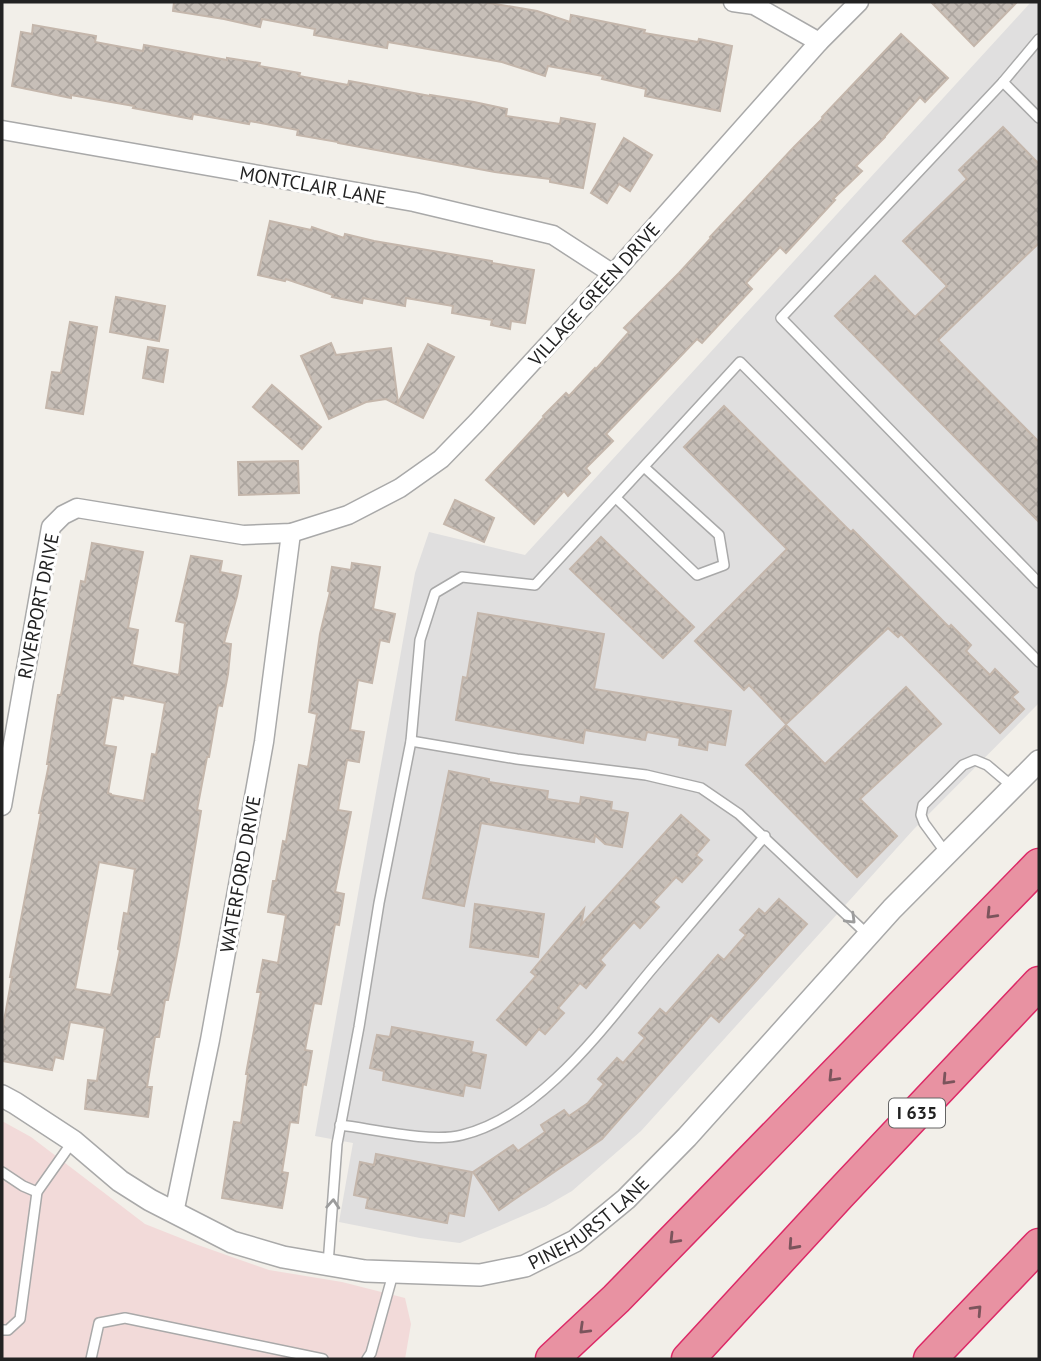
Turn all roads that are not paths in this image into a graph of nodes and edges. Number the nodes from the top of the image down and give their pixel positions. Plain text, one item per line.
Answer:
1 (733, 2) edge
2 (859, 2) edge
3 (1039, 39) edge
4 (819, 42) junction
5 (1003, 82) junction
6 (1039, 118) edge
7 (2, 130) edge
8 (613, 274) junction
9 (644, 467) junction
10 (616, 498) junction
11 (291, 533) junction
12 (1039, 583) edge
13 (1039, 662) edge
14 (411, 741) junction
15 (1039, 761) edge
16 (1013, 787) junction
17 (2, 806) edge
18 (765, 836) junction
19 (947, 854) junction
20 (1039, 865) edge
21 (869, 935) junction
22 (1039, 984) edge
23 (2, 1096) edge
24 (340, 1125) junction
25 (72, 1142) junction
26 (2, 1172) edge
27 (37, 1192) junction
28 (174, 1213) junction
29 (1039, 1245) edge
30 (328, 1264) junction
31 (393, 1272) junction
32 (2, 1330) edge
33 (91, 1359) edge
34 (323, 1359) edge
35 (367, 1359) edge
36 (552, 1359) edge
37 (688, 1359) edge
38 (930, 1359) edge

1 - 4 street
2 - 4 street, VILLAGE GREEN DRIVE
3 - 5 lane
4 - 8 street, VILLAGE GREEN DRIVE
5 - 6 lane
5 - 12 lane
7 - 8 street, MONTCLAIR LANE
8 - 11 street, VILLAGE GREEN DRIVE
9 - 10 lane
9 - 10 lane
9 - 13 lane
10 - 14 lane
11 - 17 street, RIVERPORT DRIVE
11 - 28 street, WATERFORD DRIVE
14 - 18 lane
14 - 24 lane
15 - 16 street, PINEHURST LANE
16 - 19 street, PINEHURST LANE
16 - 19 lane
18 -> 21 lane
18 - 24 lane
19 - 21 street, PINEHURST LANE
20 -> 36 highway
21 - 31 street, PINEHURST LANE
22 -> 37 highway, I 635
23 - 25 street, PINEHURST LANE
30 -> 24 lane
25 - 27 lane
25 - 28 street, PINEHURST LANE
26 - 27 lane
27 - 32 lane
28 - 30 street, PINEHURST LANE
38 -> 29 highway
30 - 31 street, PINEHURST LANE
31 - 35 lane
33 - 34 lane

